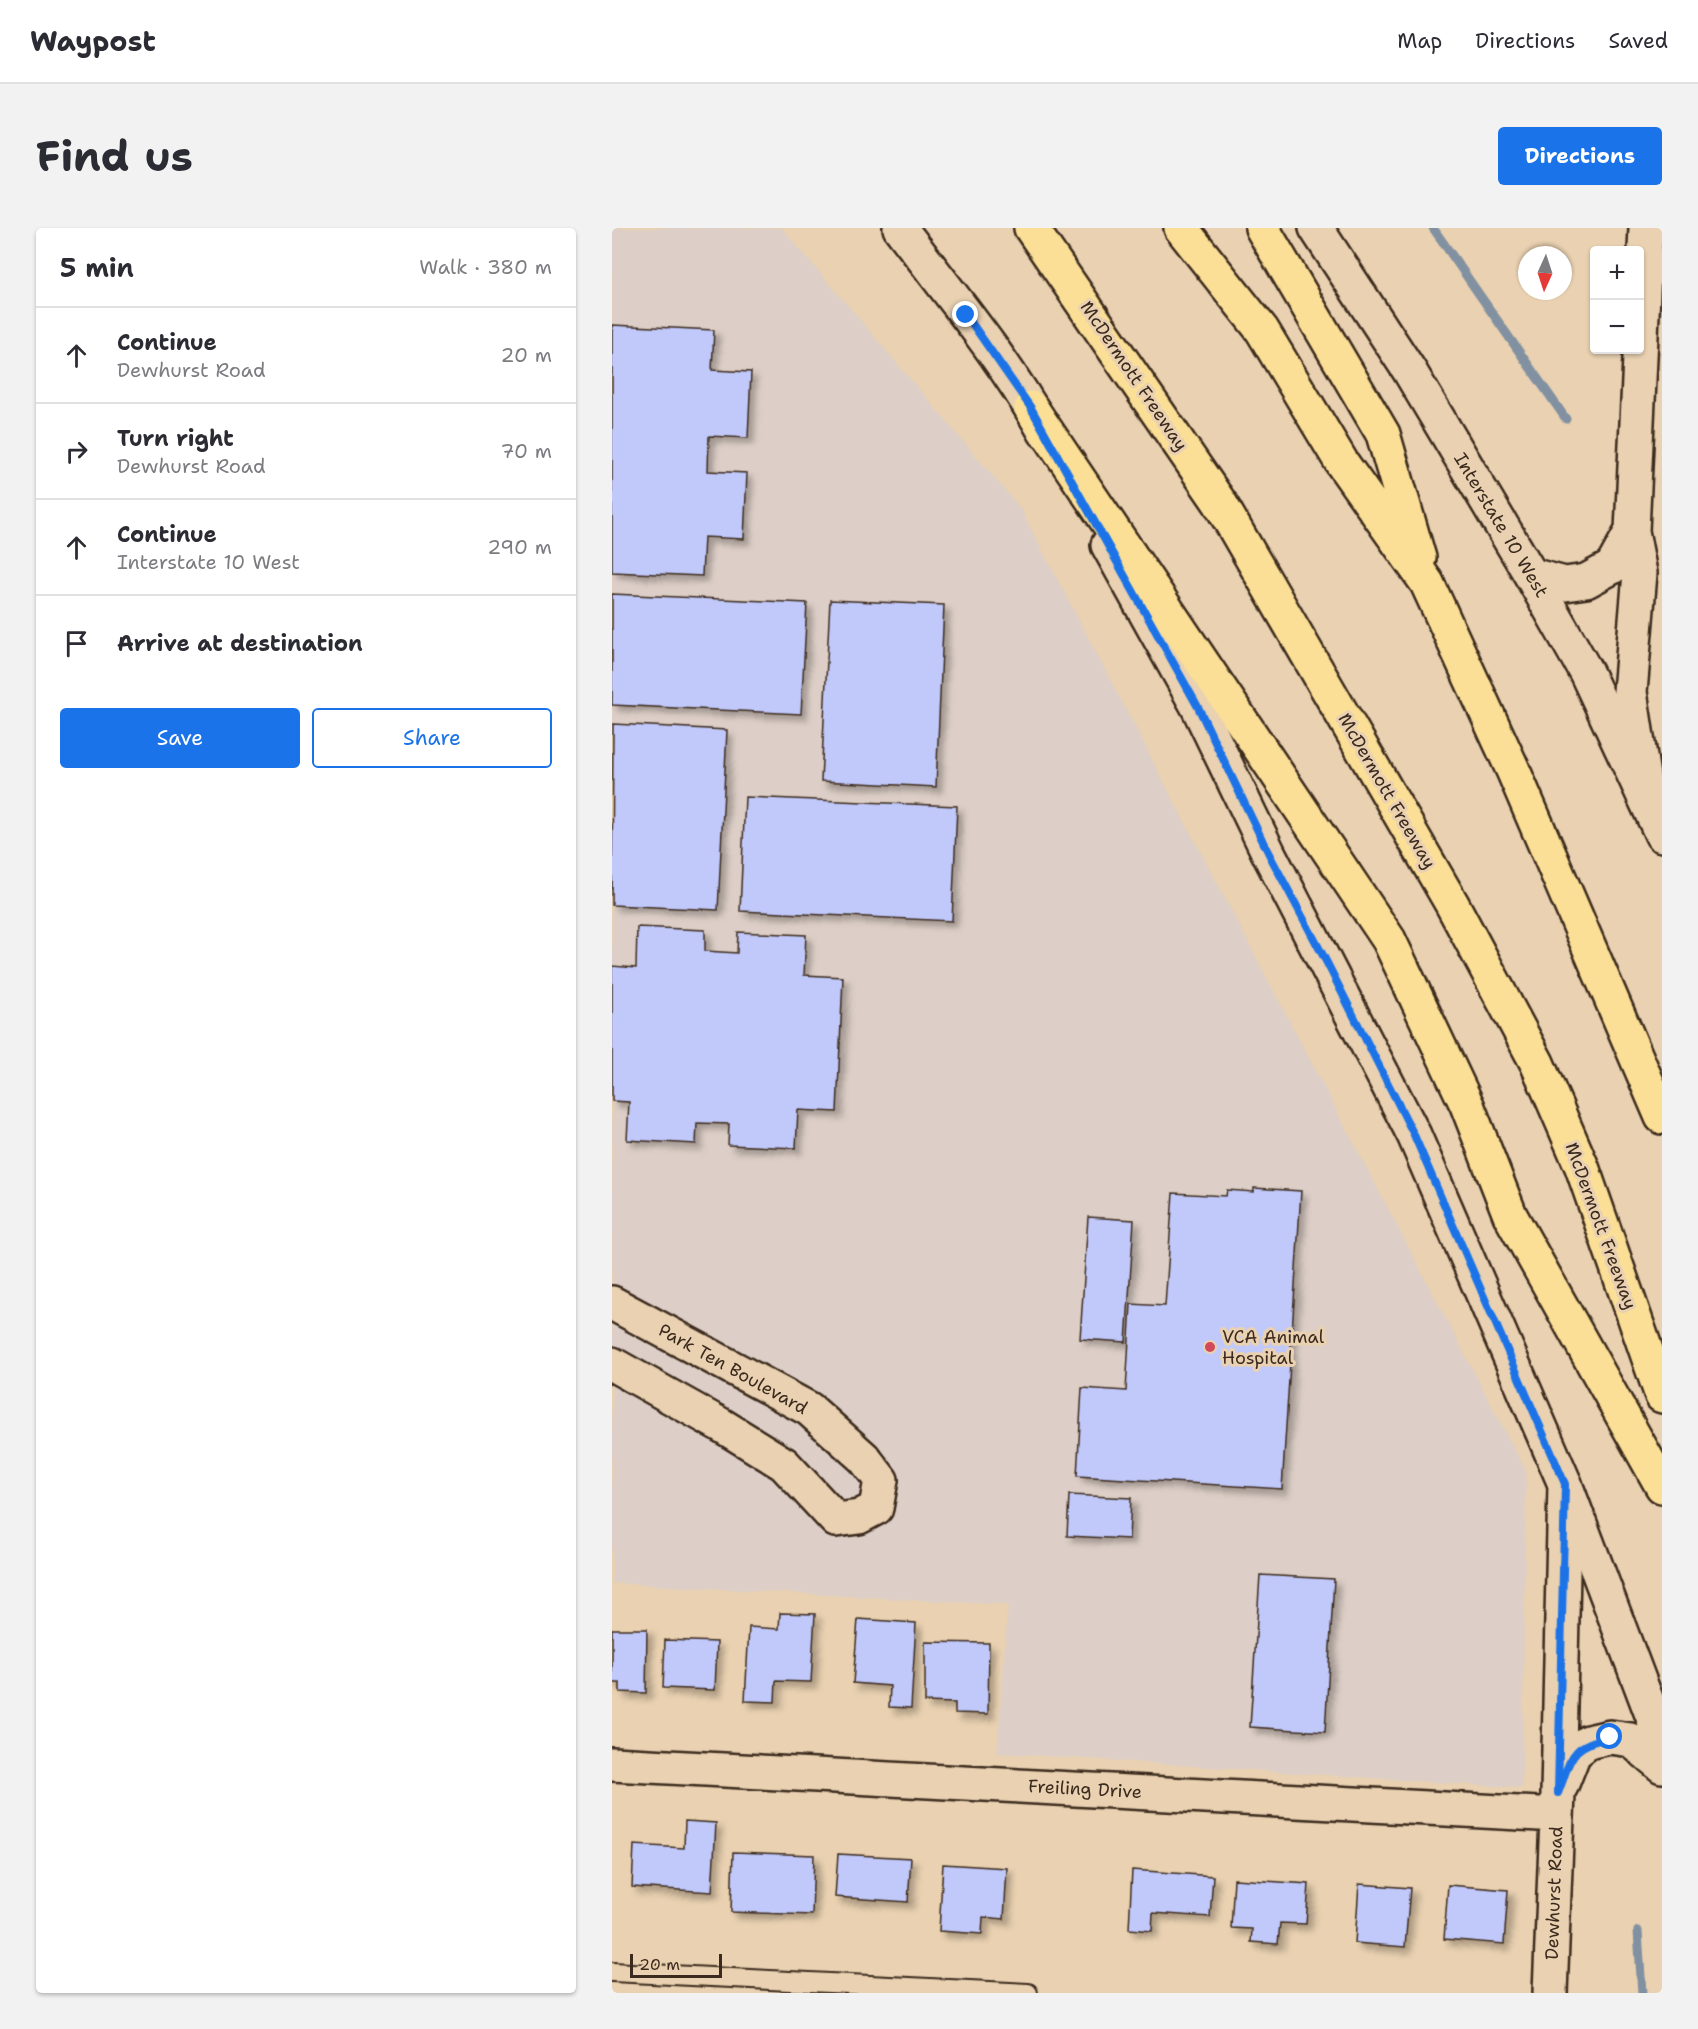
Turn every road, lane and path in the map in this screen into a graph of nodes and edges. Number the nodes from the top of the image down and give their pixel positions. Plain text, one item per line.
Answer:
1 (900, 228) edge
2 (1031, 228) edge
3 (1180, 228) edge
4 (1262, 228) edge
5 (1316, 228) edge
6 (1646, 228) edge
7 (1651, 358) edge
8 (1031, 408) junction
9 (1632, 531) junction
10 (1531, 575) junction
11 (1427, 583) junction
12 (1647, 800) junction
13 (1662, 835) edge
14 (1662, 1117) edge
15 (612, 1303) edge
16 (612, 1364) edge
17 (1662, 1396) edge
18 (1565, 1484) junction
19 (1662, 1486) edge
20 (1662, 1741) edge
21 (612, 1764) edge
22 (1662, 1766) edge
23 (1558, 1804) junction
24 (612, 1972) edge
25 (1028, 1993) edge
26 (1550, 1993) edge

1 - 8 street
2 - 17 highway, McDermott Freeway
3 - 11 highway
4 - 11 highway
5 - 10 street, Interstate 10 West
6 - 7 street
7 - 9 street
8 - 18 street
8 - 19 highway
9 - 10 street
9 - 12 street
10 - 12 street, Interstate 10 West
11 - 14 highway
12 - 13 street, Interstate 10 West
15 - 16 street, Park Ten Boulevard
18 - 20 street
18 - 23 street, Dewhurst Road
21 - 23 street, Freiling Drive
22 - 23 street, Dewhurst Road
23 - 26 street, Dewhurst Road
24 - 25 lane

